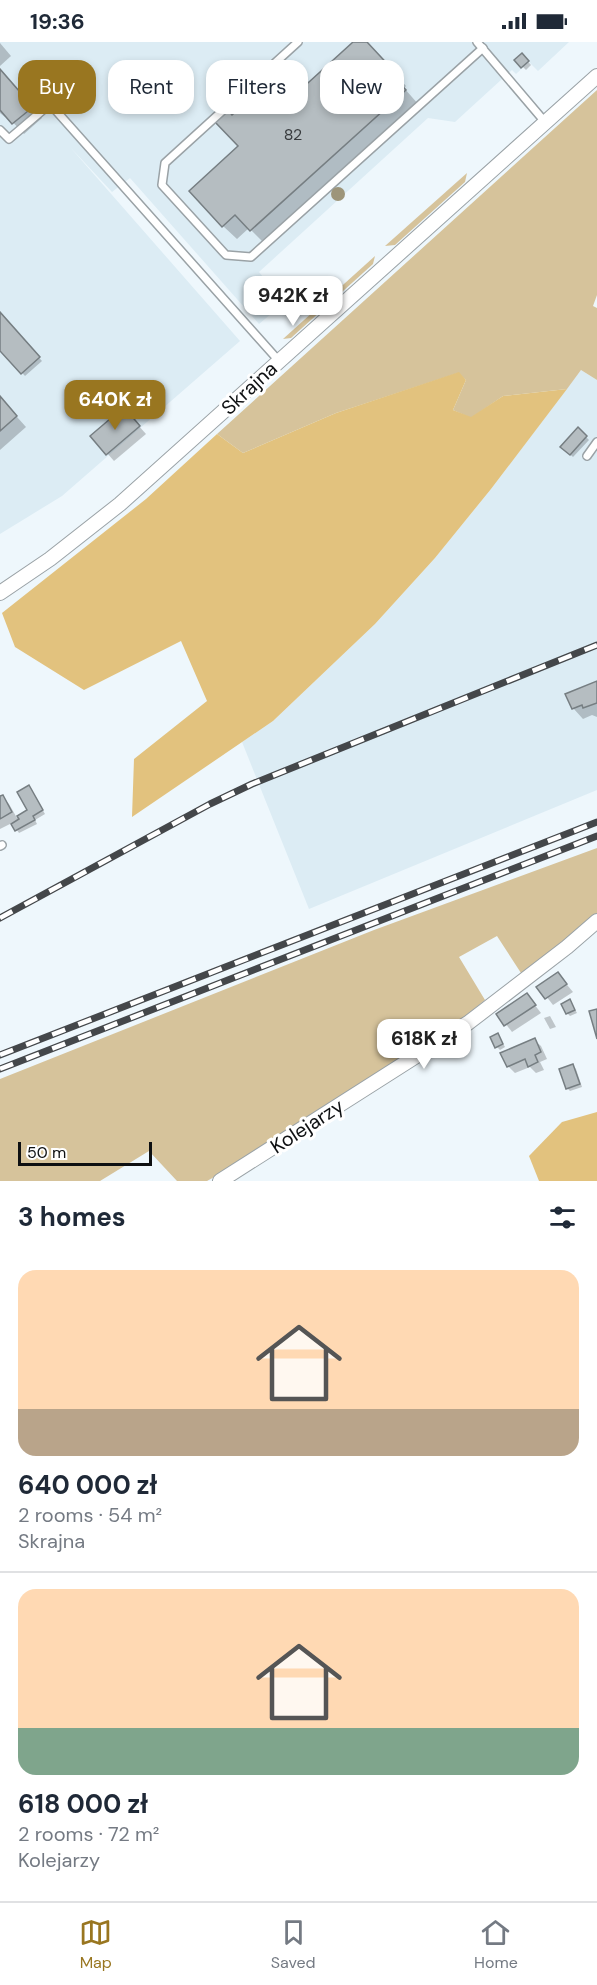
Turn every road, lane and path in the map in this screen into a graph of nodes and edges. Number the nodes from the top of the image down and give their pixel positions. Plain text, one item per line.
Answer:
1 (298, 42) edge
2 (480, 45) edge
3 (597, 76) edge
4 (545, 122) junction
5 (0, 130) edge
6 (279, 361) junction
7 (597, 442) edge
8 (587, 456) dead end
9 (0, 593) edge
10 (597, 921) edge
11 (220, 1181) edge

1 - 2 lane
2 - 4 lane
3 - 4 street, Skrajna
4 - 6 street, Skrajna
5 - 6 lane
6 - 9 street, Skrajna
7 - 8 lane
10 - 11 street, Kolejarzy

